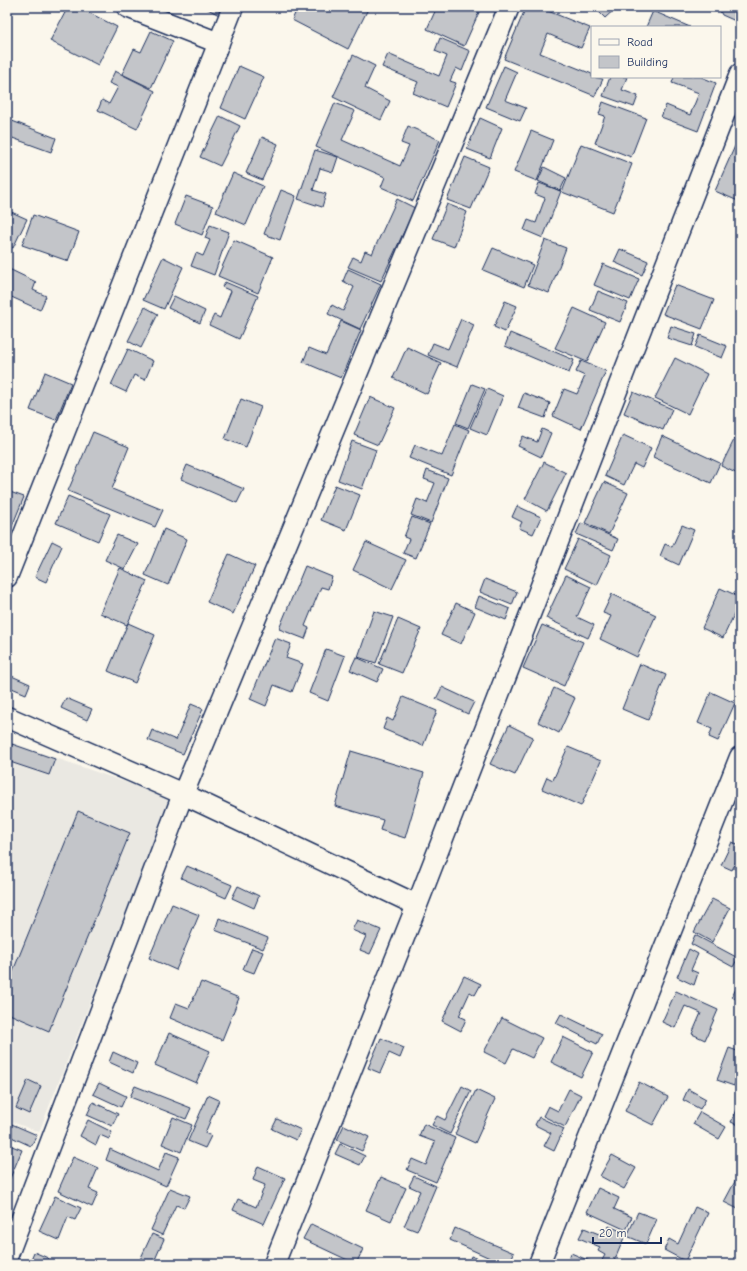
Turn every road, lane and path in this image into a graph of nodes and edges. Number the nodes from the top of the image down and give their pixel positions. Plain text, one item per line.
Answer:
1 (127, 7) edge
2 (234, 7) edge
3 (508, 7) edge
4 (219, 43) junction
5 (740, 74) edge
6 (7, 577) edge
7 (7, 718) edge
8 (740, 757) edge
9 (183, 794) junction
10 (417, 905) junction
11 (7, 1257) edge
12 (274, 1264) edge
13 (539, 1264) edge

1 - 4 street
2 - 4 street
3 - 9 street
4 - 6 street
5 - 10 street
7 - 9 street
8 - 13 street
9 - 10 street
9 - 11 street
10 - 12 street

